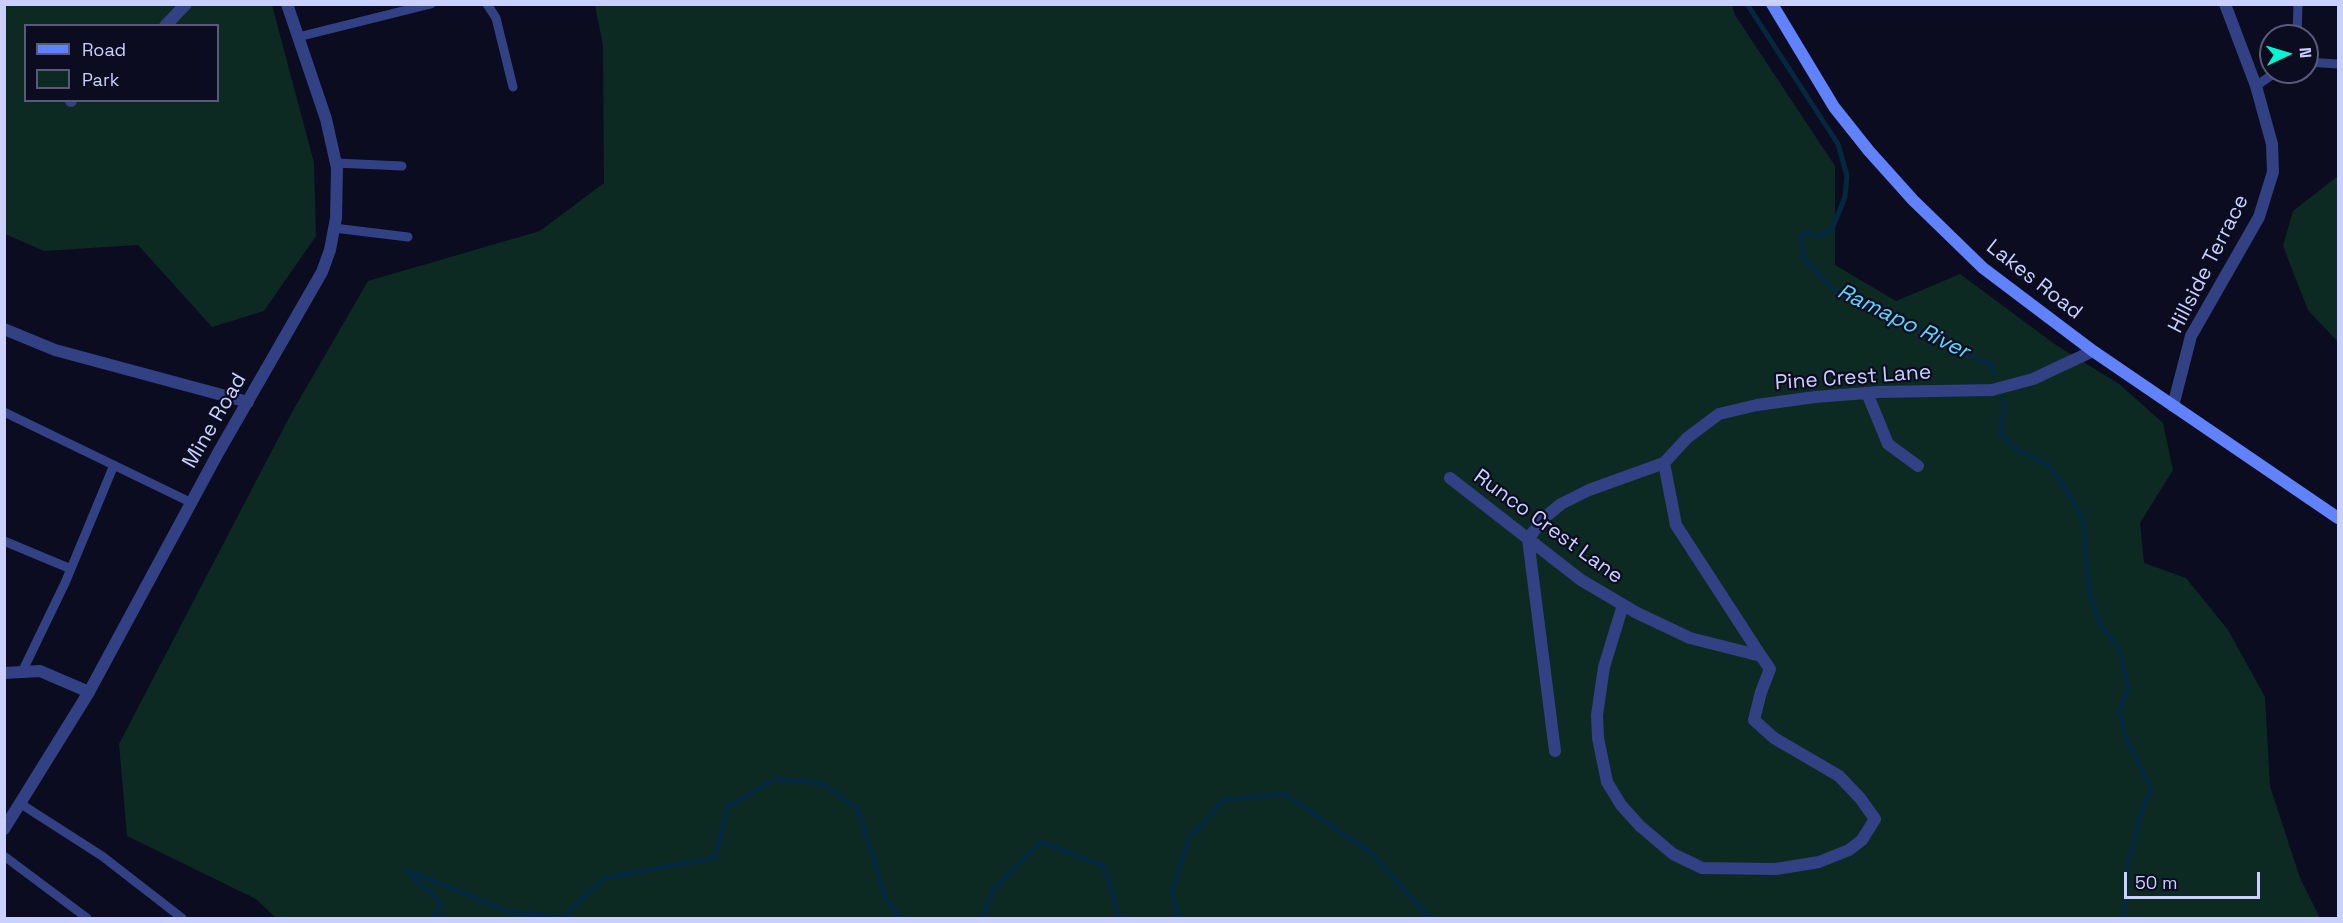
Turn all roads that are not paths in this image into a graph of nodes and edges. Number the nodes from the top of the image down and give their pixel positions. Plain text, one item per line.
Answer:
1 (186, 4) edge
2 (287, 4) edge
3 (431, 4) edge
4 (487, 4) edge
5 (1772, 4) edge
6 (2225, 4) edge
7 (2298, 4) edge
8 (167, 24) edge
9 (2297, 24) edge
10 (298, 37) junction
11 (2319, 63) edge
12 (2338, 64) edge
13 (2259, 84) edge
14 (2256, 86) junction
15 (513, 87) dead end
16 (336, 163) junction
17 (402, 166) dead end
18 (334, 228) junction
19 (408, 237) dead end
20 (4, 329) edge
21 (2093, 351) junction
22 (1867, 393) junction
23 (248, 402) junction
24 (2173, 406) junction
25 (4, 412) edge
26 (1664, 464) junction
27 (114, 465) junction
28 (1917, 466) dead end
29 (1450, 478) dead end
30 (192, 503) junction
31 (2338, 518) edge
32 (1528, 539) junction
33 (4, 541) edge
34 (71, 568) junction
35 (1623, 605) junction
36 (1761, 656) junction
37 (4, 672) edge
38 (22, 672) junction
39 (89, 692) junction
40 (1555, 752) dead end
41 (21, 804) junction
42 (4, 829) edge
43 (4, 856) edge
44 (87, 918) edge
45 (182, 918) edge

1 - 8 street
2 - 10 street, Mine Road
3 - 10 lane
4 - 15 lane
5 - 21 main road, Lakes Road
6 - 14 street, Hillside Terrace
7 - 9 lane
10 - 16 street, Mine Road
11 - 12 lane
13 - 14 lane
14 - 24 street, Hillside Terrace
16 - 17 lane
16 - 18 street, Mine Road
18 - 19 lane
18 - 23 street, Mine Road
20 - 23 street
21 - 22 street, Pine Crest Lane
21 - 24 main road, Lakes Road
22 - 26 street, Pine Crest Lane
22 - 28 street
23 - 30 street, Mine Road
24 - 31 main road, Lakes Road
25 - 27 lane
26 - 32 street
26 - 36 street
27 - 30 lane
27 - 34 lane
29 - 32 street, Runco Crest Lane
30 - 39 street, Mine Road
32 - 35 street, Runco Crest Lane
32 - 40 street
33 - 34 lane
34 - 38 lane
35 - 36 street, Runco Crest Lane
35 - 36 street, Runco Crest Lane
37 - 38 street
38 - 39 street
39 - 41 street, Mine Road
41 - 42 street, Mine Road
41 - 45 lane
43 - 44 lane

